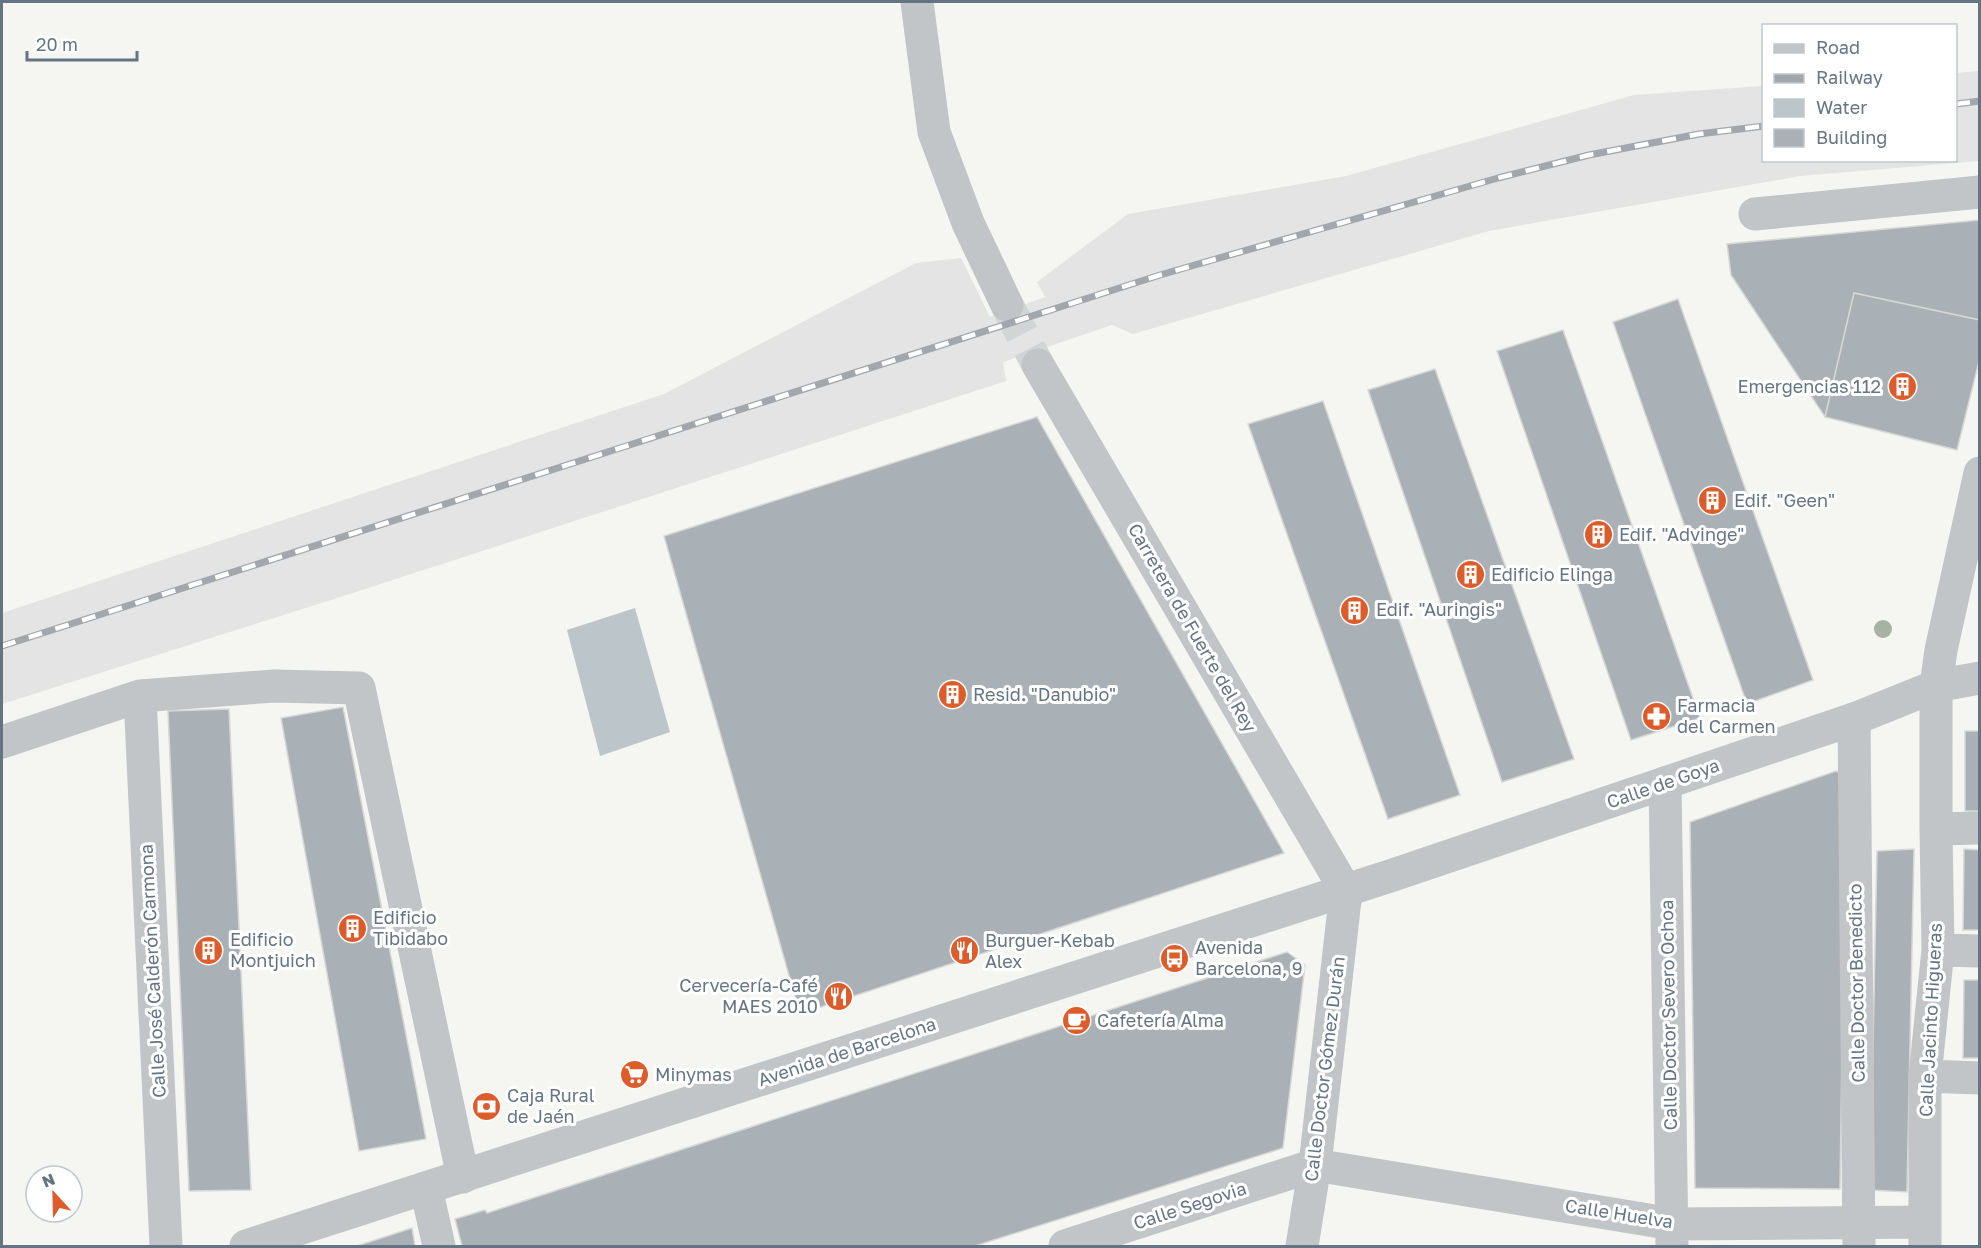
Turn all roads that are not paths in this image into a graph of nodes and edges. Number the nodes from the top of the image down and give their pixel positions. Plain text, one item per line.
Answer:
1 (917, 2) edge
2 (1980, 192) edge
3 (1755, 214) dead end
4 (1006, 304) tunnel mouth
5 (1038, 366) tunnel mouth
6 (1980, 473) edge
7 (1980, 678) edge
8 (1936, 686) junction
9 (140, 696) junction
10 (1854, 719) junction
11 (2, 742) edge
12 (1665, 783) junction
13 (1980, 828) edge
14 (1936, 829) junction
15 (1346, 891) junction
16 (1938, 950) junction
17 (1980, 951) edge
18 (1925, 1076) junction
19 (1980, 1078) edge
20 (1315, 1165) junction
21 (462, 1177) junction
22 (426, 1188) junction
23 (1859, 1234) edge
24 (1925, 1234) edge
25 (1673, 1235) edge
26 (166, 1246) edge
27 (246, 1246) edge
28 (439, 1246) edge
29 (1065, 1246) edge
30 (1302, 1246) edge

1 - 4 street
2 - 3 street
5 - 15 street, Carretera de Fuerte del Rey
6 - 8 street, Calle Jacinto Higueras
7 - 8 street, Calle de Goya
8 - 10 street, Calle de Goya
8 - 14 street, Calle Jacinto Higueras
9 - 11 street
9 - 21 street
9 - 26 street, Calle José Calderón Carmona
10 - 12 street, Calle de Goya
10 - 23 street, Calle Doctor Benedicto
12 - 15 street, Calle de Goya
12 - 25 street, Calle Doctor Severo Ochoa
13 - 14 street
14 - 16 street, Calle Jacinto Higueras
15 - 20 street, Calle Doctor Gómez Durán
15 - 21 street, Avenida de Barcelona
16 - 17 street
16 - 18 street, Calle Jacinto Higueras
18 - 19 street
18 - 24 street, Calle Jacinto Higueras
20 - 25 street, Calle Huelva
20 - 29 street, Calle Segovia
20 - 30 street, Calle Doctor Gómez Durán
21 - 22 street, Avenida de Barcelona
22 - 27 street, Avenida de Barcelona
22 - 28 street
23 - 24 street, Calle Huelva
23 - 25 street, Calle Huelva

